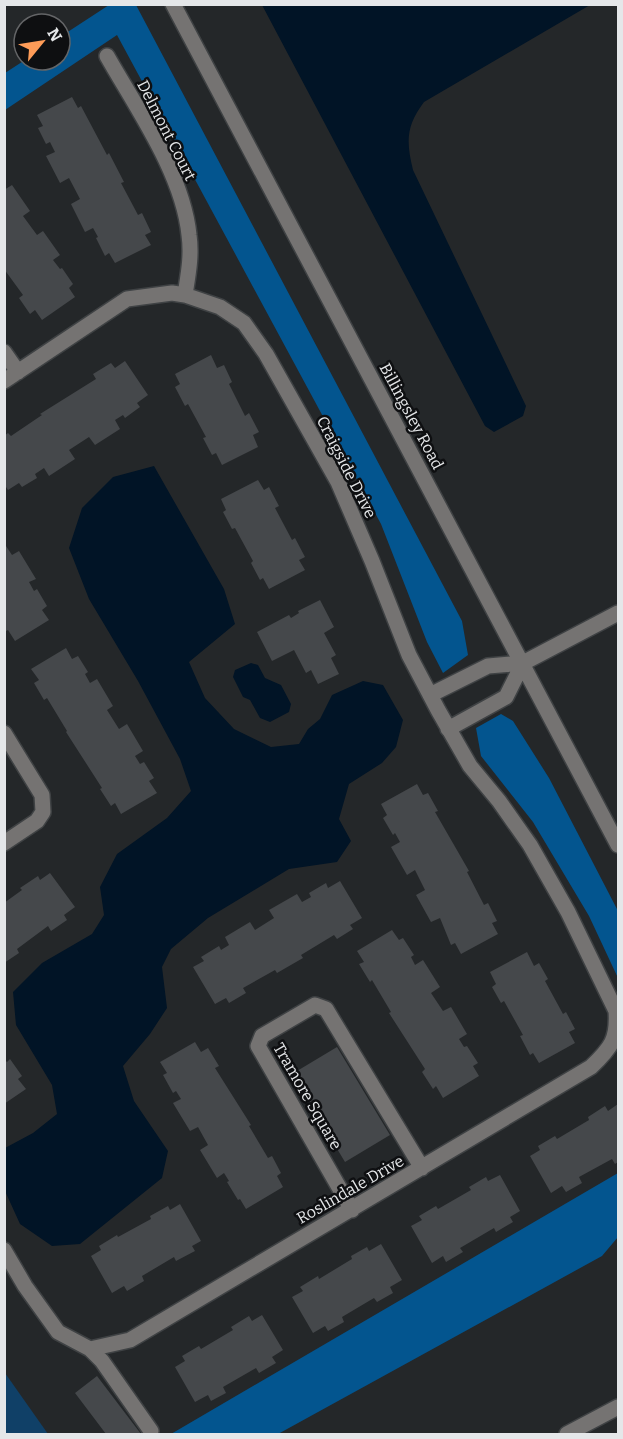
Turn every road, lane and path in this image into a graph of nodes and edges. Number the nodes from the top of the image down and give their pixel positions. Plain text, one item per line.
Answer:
1 (173, 4) edge
2 (107, 56) dead end
3 (185, 295) junction
4 (4, 352) edge
5 (18, 372) junction
6 (4, 381) edge
7 (618, 613) edge
8 (523, 663) junction
9 (430, 695) junction
10 (448, 729) junction
11 (4, 733) edge
12 (4, 843) edge
13 (618, 845) edge
14 (615, 1038) joint
15 (422, 1167) junction
16 (352, 1210) junction
17 (4, 1250) edge
18 (90, 1349) junction
19 (618, 1407) edge
20 (151, 1431) dead end
21 (567, 1434) edge

1 - 8 street, Billingsley Road
2 - 3 street, Delmont Court
3 - 5 street, Craigside Drive
3 - 9 street, Craigside Drive
4 - 5 street
5 - 6 street, Craigside Drive
7 - 8 street
8 - 9 street
8 - 10 street
8 - 13 street, Billingsley Road
9 - 10 street, Craigside Drive
10 - 14 street, Craigside Drive
11 - 12 street
14 - 15 street, Roslindale Drive
15 - 16 street, Roslindale Drive
15 - 16 street, Tramore Square
16 - 18 street, Roslindale Drive
17 - 18 street
18 - 20 street
19 - 21 street

